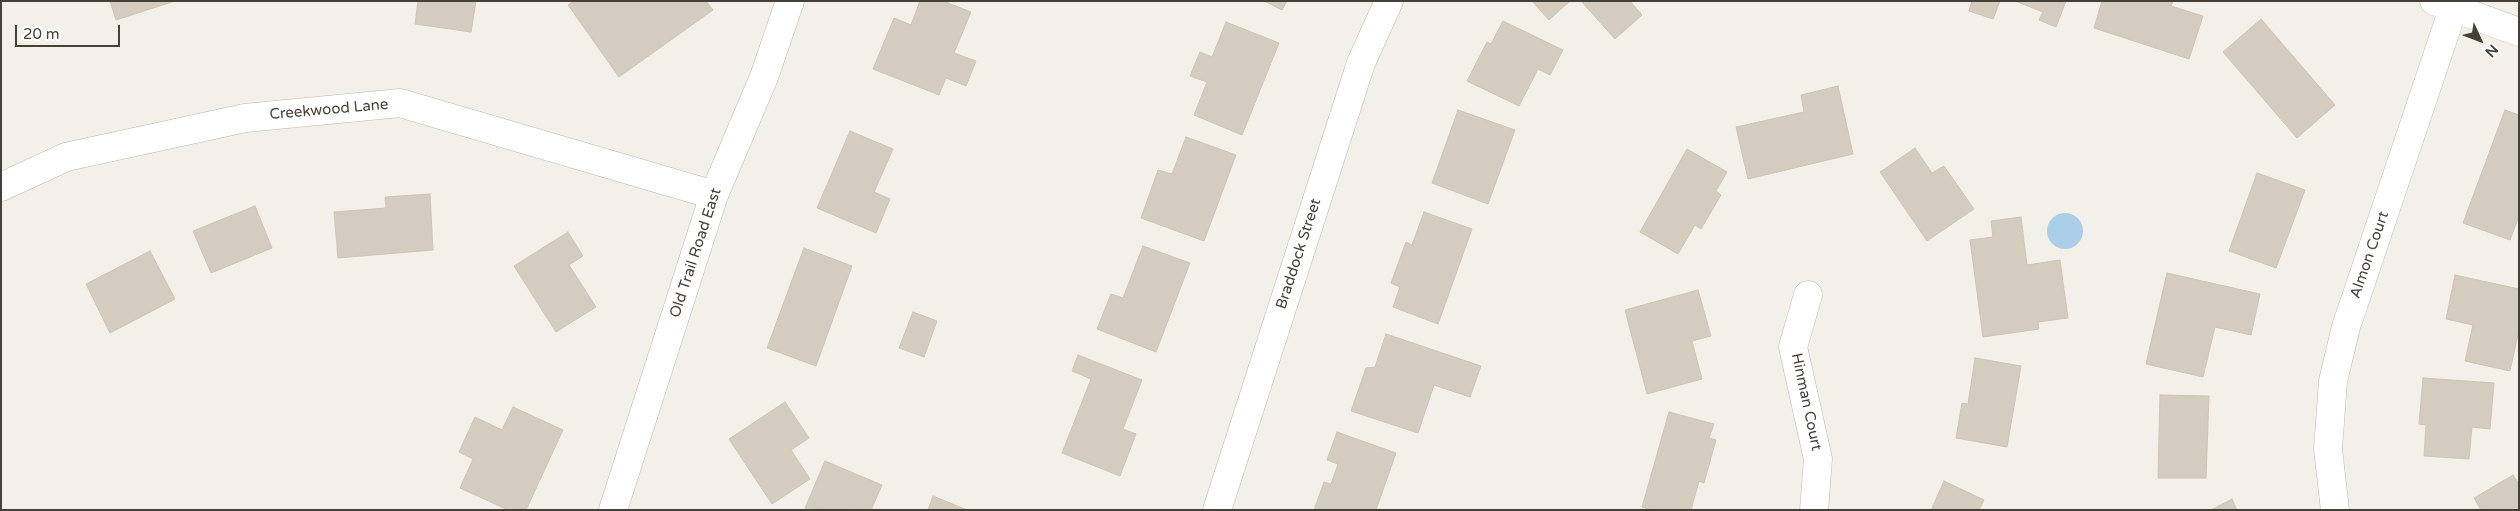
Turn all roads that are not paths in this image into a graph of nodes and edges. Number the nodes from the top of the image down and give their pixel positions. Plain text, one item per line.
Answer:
1 (790, 1) edge
2 (1389, 1) edge
3 (2444, 5) edge
4 (2519, 32) edge
5 (1, 187) edge
6 (714, 195) junction
7 (1808, 295) dead end
8 (613, 510) edge
9 (1217, 510) edge
10 (1814, 510) edge
11 (2336, 510) edge

1 - 6 street, Old Trail Road East
2 - 9 street, Braddock Street
3 - 4 street
3 - 11 street, Almon Court
5 - 6 street, Creekwood Lane
6 - 8 street, Old Trail Road East
7 - 10 street, Hinman Court

